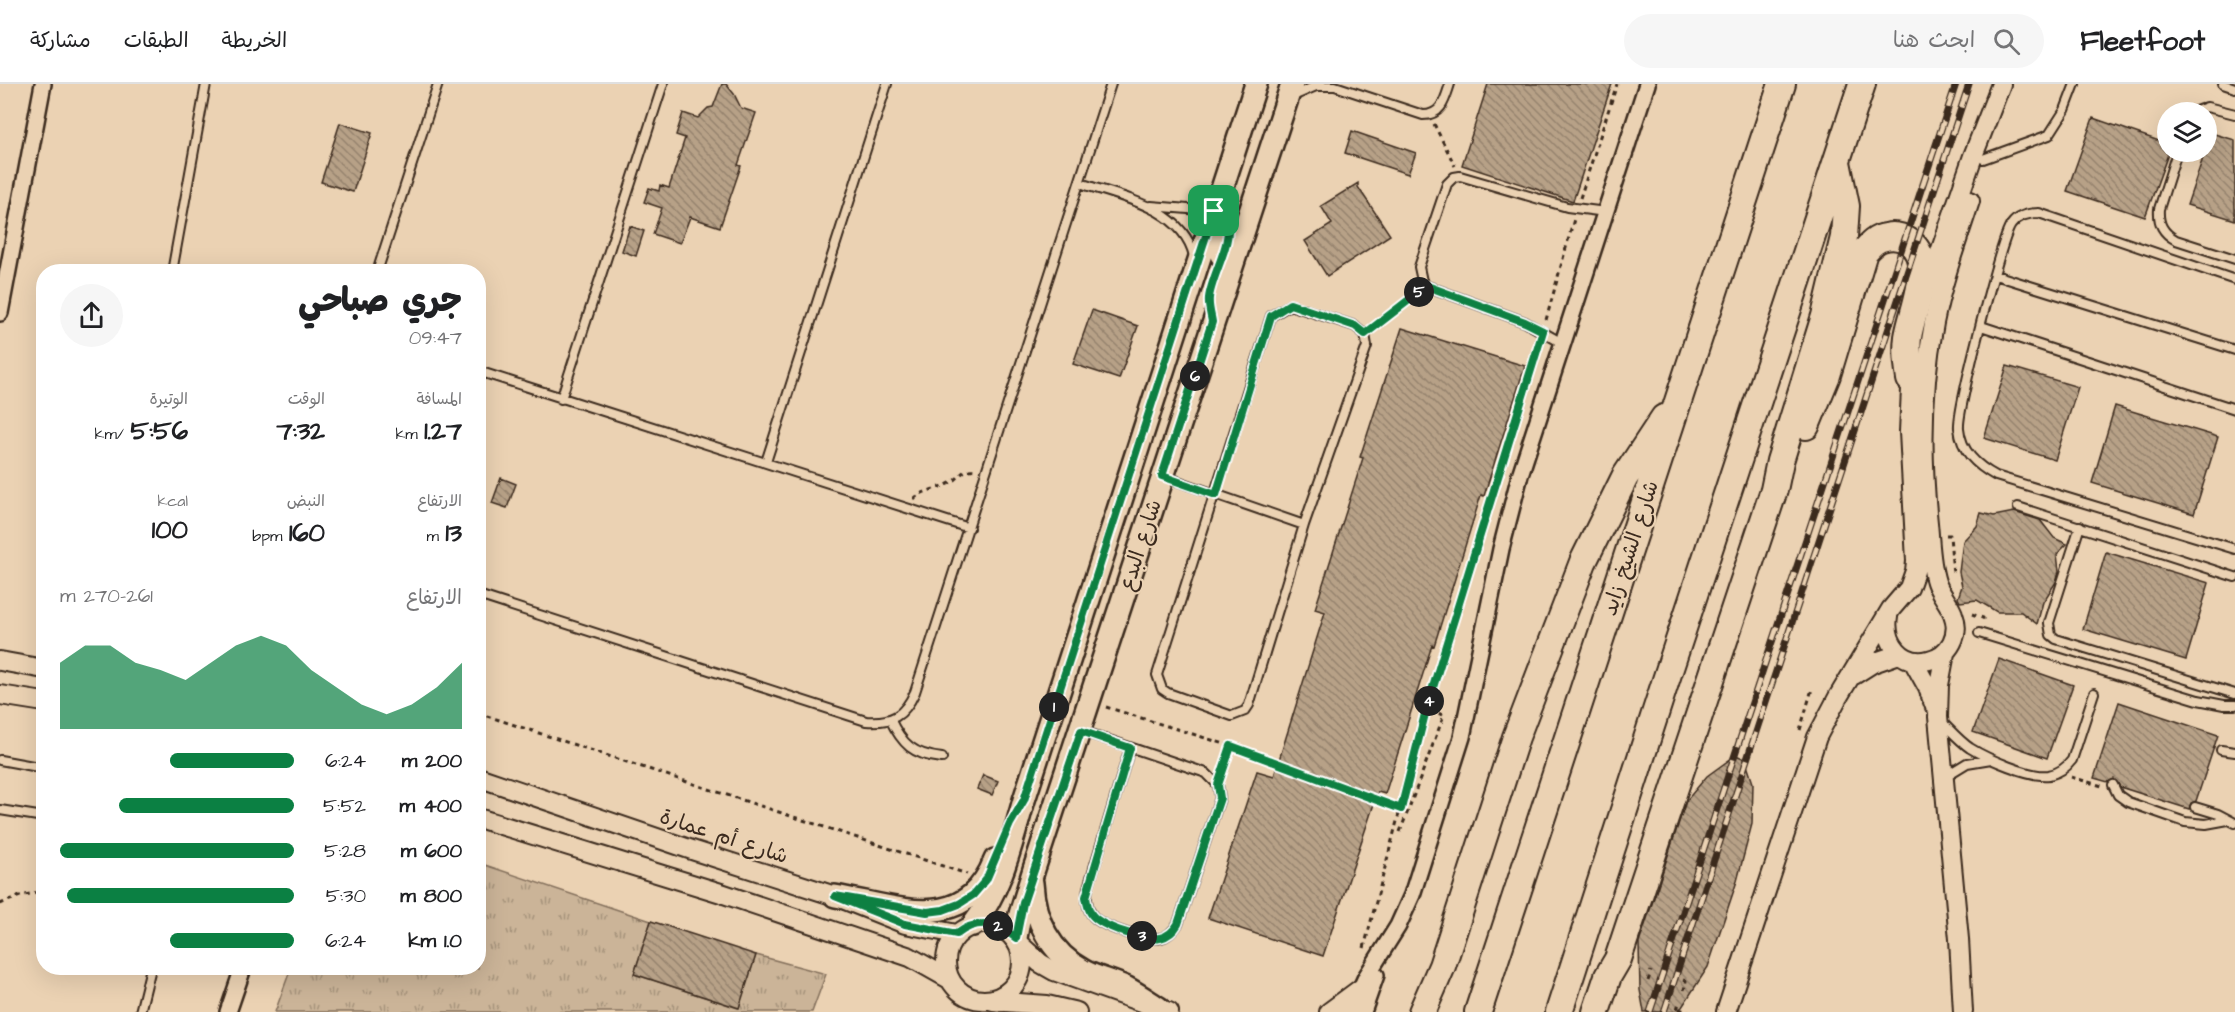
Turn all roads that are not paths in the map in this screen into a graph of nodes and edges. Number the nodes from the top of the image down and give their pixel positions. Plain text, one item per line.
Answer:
1 (43, 84) edge
2 (206, 84) edge
3 (438, 84) edge
4 (663, 84) edge
5 (888, 84) edge
6 (1112, 84) edge
7 (1256, 84) edge
8 (1450, 84) edge
9 (1647, 84) edge
10 (1782, 84) edge
11 (1862, 84) edge
12 (2075, 84) edge
13 (2223, 84) edge
14 (2235, 88) edge
15 (2000, 89) edge
16 (1290, 92) edge
17 (2217, 110) edge
18 (2235, 114) edge
19 (1983, 159) junction
20 (1837, 162) junction
21 (2174, 162) edge
22 (1080, 183) junction
23 (1143, 205) junction
24 (1214, 211) junction
25 (1606, 212) junction
26 (2235, 259) edge
27 (173, 264) edge
28 (380, 264) edge
29 (1196, 268) junction
30 (1995, 275) junction
31 (2235, 280) edge
32 (0, 314) edge
33 (1212, 322) junction
34 (1981, 326) junction
35 (1562, 344) junction
36 (2235, 350) edge
37 (486, 374) edge
38 (1910, 379) junction
39 (561, 399) junction
40 (1679, 399) junction
41 (2235, 409) edge
42 (766, 462) junction
43 (1162, 476) junction
44 (1774, 490) junction
45 (1216, 495) junction
46 (2018, 507) dead end
47 (1304, 525) junction
48 (2080, 526) junction
49 (969, 528) junction
50 (2235, 549) edge
51 (2235, 577) edge
52 (1903, 596) junction
53 (486, 598) edge
54 (1946, 603) junction
55 (1888, 617) junction
56 (1981, 634) road end
57 (1945, 653) junction
58 (1906, 658) junction
59 (0, 661) edge
60 (36, 668) edge
61 (1850, 677) junction
62 (2094, 693) dead end
63 (2235, 694) edge
64 (0, 695) edge
65 (36, 701) edge
66 (2235, 705) edge
67 (1938, 717) junction
68 (890, 719) junction
69 (1081, 731) junction
70 (1130, 748) junction
71 (2221, 750) dead end
72 (2235, 752) edge
73 (942, 758) dead end
74 (1992, 759) junction
75 (0, 760) edge
76 (36, 767) edge
77 (1944, 777) junction
78 (486, 780) edge
79 (2114, 787) road end
80 (1024, 800) junction
81 (2195, 807) dead end
82 (0, 810) edge
83 (36, 816) edge
84 (486, 820) edge
85 (2231, 822) edge
86 (1034, 869) junction
87 (835, 896) junction
88 (965, 929) junction
89 (1017, 940) junction
90 (1381, 954) junction
91 (1618, 959) junction
92 (1442, 966) junction
93 (149, 975) edge
94 (241, 975) edge
95 (949, 979) junction
96 (1360, 989) junction
97 (988, 1000) junction
98 (1046, 1008) edge
99 (1164, 1010) edge
100 (140, 1012) edge
101 (228, 1012) edge
102 (1077, 1012) edge
103 (1329, 1012) edge
104 (1350, 1012) edge
105 (1363, 1012) edge
106 (1422, 1012) edge
107 (1432, 1012) edge
108 (1478, 1012) edge
109 (1559, 1012) edge
110 (1596, 1012) edge
111 (1606, 1012) edge
112 (1726, 1012) edge
113 (1963, 1012) edge

1 - 32 street
2 - 27 lane
3 - 28 lane
4 - 39 lane
5 - 42 lane
6 - 22 lane
7 - 24 main road, شارع البدع
8 - 16 lane
9 - 25 street
10 - 40 highway, شارع الشيخ زايد
11 - 20 highway
12 - 19 lane
13 - 14 lane
15 - 19 street
15 - 38 street
16 - 33 main road, شارع البدع
17 - 18 lane
19 - 54 street
20 - 44 highway
20 - 109 highway
21 - 26 lane
22 - 23 lane
22 - 49 lane
23 - 24 lane
23 - 29 lane
24 - 29 main road, شارع البدع
24 - 33 main road
25 - 35 street
25 - 35 lane
29 - 80 main road, شارع البدع
30 - 31 lane
30 - 34 lane
30 - 36 lane
33 - 43 main road, شارع البدع
34 - 41 lane
34 - 50 lane
35 - 90 street
37 - 39 lane
38 - 44 highway
38 - 52 street
39 - 42 lane
40 - 92 highway
40 - 108 highway, شارع الشيخ زايد
42 - 49 lane
43 - 45 lane
43 - 69 main road, شارع البدع
44 - 91 highway
45 - 47 lane
45 - 47 lane
45 - 47 lane
46 - 48 lane
48 - 51 lane
48 - 63 lane
49 - 68 lane
52 - 54 street
52 - 55 street
53 - 68 lane
54 - 57 street
55 - 58 street
55 - 61 street
56 - 66 lane
57 - 58 street
57 - 67 street
58 - 61 street
58 - 67 street
59 - 60 street
61 - 112 street
62 - 74 lane
64 - 65 street
67 - 74 lane
67 - 77 street
68 - 73 lane
69 - 70 lane
69 - 86 main road, شارع البدع
70 - 70 lane
71 - 72 lane
74 - 77 lane
75 - 76 lane
77 - 113 street
78 - 87 street, شارع أم عمارة
79 - 85 lane
80 - 87 main road
80 - 88 main road, شارع البدع
81 - 85 lane
82 - 83 lane
84 - 95 street
86 - 89 main road, شارع البدع
86 - 99 main road
87 - 88 street, شارع أم عمارة
88 - 89 street
88 - 95 street
89 - 97 street
89 - 99 street
90 - 96 street
90 - 105 street
91 - 110 highway
91 - 111 main road
92 - 106 highway
92 - 107 highway
93 - 100 lane
94 - 101 street
95 - 97 street
96 - 103 street
96 - 104 street
97 - 98 street
98 - 102 street

